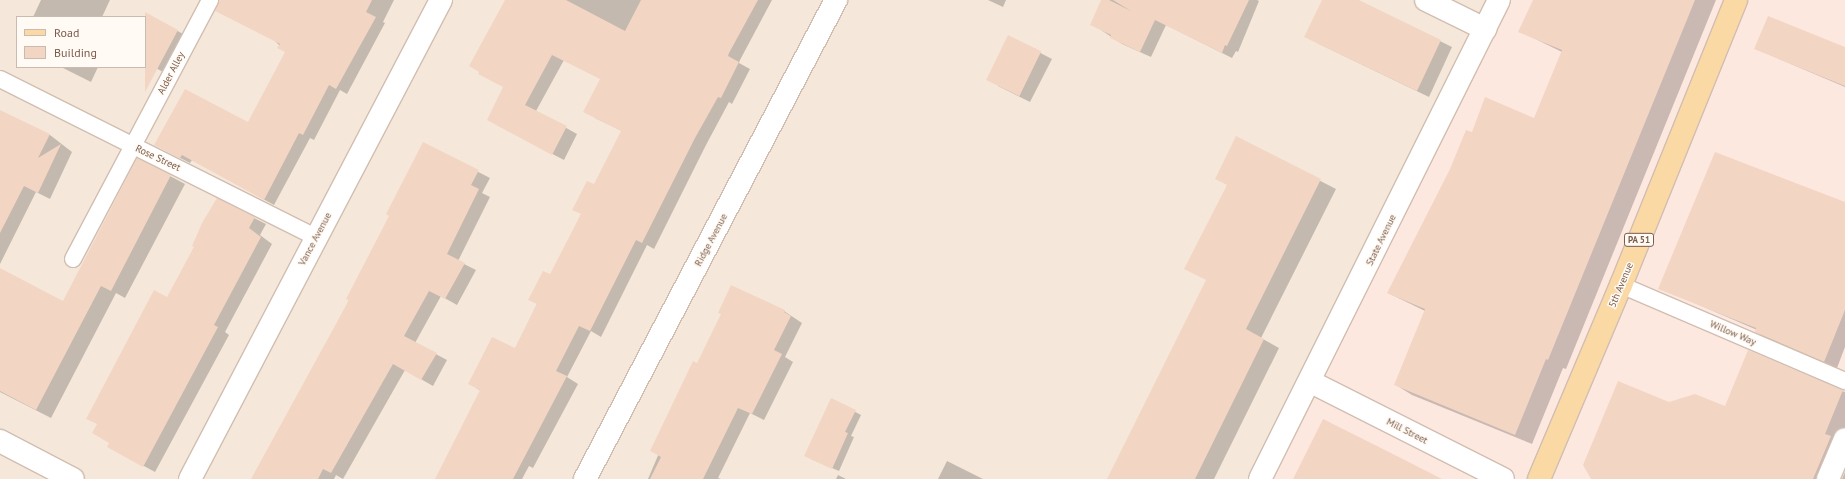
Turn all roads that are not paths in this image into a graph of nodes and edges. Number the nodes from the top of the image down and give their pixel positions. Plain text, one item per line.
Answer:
1 (210, 0) edge
2 (441, 0) edge
3 (836, 0) edge
4 (1426, 0) edge
5 (1499, 0) edge
6 (1736, 0) edge
7 (1485, 29) junction
8 (0, 79) edge
9 (133, 146) junction
10 (316, 237) junction
11 (73, 259) dead end
12 (1621, 285) junction
13 (1845, 380) edge
14 (1310, 382) junction
15 (1845, 439) edge
16 (0, 440) edge
17 (73, 479) edge
18 (190, 479) edge
19 (585, 479) edge
20 (1260, 479) edge
21 (1503, 479) edge
22 (1539, 479) edge
23 (1828, 479) edge

1 - 9 lane, Alder Alley
2 - 10 street, Vance Avenue
3 - 19 street, Ridge Avenue
4 - 7 street
5 - 7 street, State Avenue
6 - 12 main road, 5th Avenue / PA 51
7 - 14 street, State Avenue
8 - 9 lane, Rose Street
9 - 10 lane, Rose Street
9 - 11 lane, Alder Alley
10 - 18 street, Vance Avenue
12 - 13 lane, Willow Way
12 - 22 main road, 5th Avenue / PA 51
14 - 20 street, State Avenue
14 - 21 street, Mill Street
15 - 23 street
16 - 17 street

